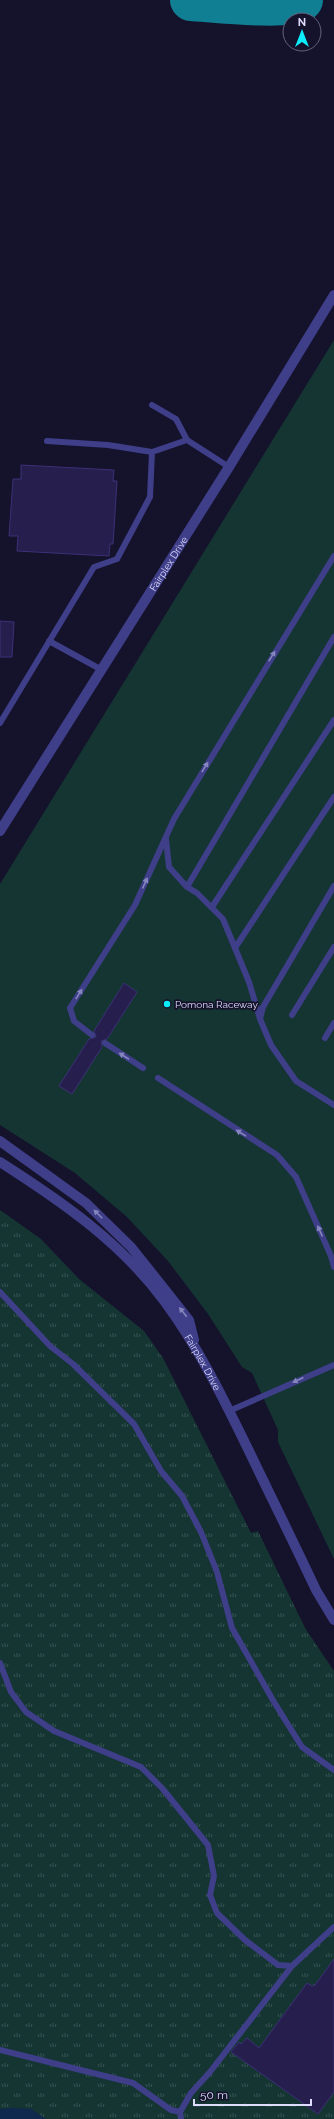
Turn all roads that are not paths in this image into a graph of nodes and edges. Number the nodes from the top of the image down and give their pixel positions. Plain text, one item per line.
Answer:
1 (334, 296) edge
2 (152, 405) dead end
3 (188, 440) junction
4 (47, 441) dead end
5 (152, 452) junction
6 (229, 467) junction
7 (334, 556) edge
8 (334, 636) edge
9 (50, 641) junction
10 (102, 670) junction
11 (334, 720) edge
12 (0, 723) edge
13 (334, 797) edge
14 (0, 831) edge
15 (166, 837) junction
16 (334, 886) edge
17 (187, 887) junction
18 (212, 907) junction
19 (334, 947) edge
20 (235, 948) junction
21 (292, 1015) dead end
22 (260, 1019) junction
23 (334, 1023) edge
24 (92, 1035) dead end
25 (325, 1038) dead end
26 (105, 1043) dead end
27 (143, 1068) dead end
28 (158, 1078) dead end
29 (331, 1099) edge
30 (334, 1105) edge
31 (0, 1141) edge
32 (0, 1162) edge
33 (334, 1267) edge
34 (0, 1292) edge
35 (196, 1348) junction
36 (334, 1365) edge
37 (229, 1410) junction
38 (334, 1620) edge
39 (0, 1663) edge
40 (334, 1770) edge
41 (334, 1927) edge
42 (292, 1966) junction
43 (0, 2050) edge
44 (180, 2112) junction
45 (181, 2119) edge

1 - 6 street, Fairplex Drive
2 - 3 lane
3 - 5 lane
3 - 6 lane
4 - 5 lane
5 - 9 lane
6 - 10 street, Fairplex Drive
15 -> 7 lane
8 - 17 lane
9 - 10 lane
9 - 12 lane
10 - 14 street, Fairplex Drive
11 - 18 lane
13 - 20 lane
15 - 17 lane
24 -> 15 lane
16 - 22 lane
17 - 18 lane
18 - 20 lane
19 - 21 lane
20 - 22 lane
22 - 29 lane
23 - 25 lane
27 -> 26 lane
33 -> 28 lane
29 - 30 lane
35 -> 31 street
32 - 35 street, Fairplex Drive
34 - 40 lane
35 - 37 street, Fairplex Drive
36 -> 37 lane
37 - 38 street, Fairplex Drive
39 - 42 lane
41 - 42 lane
42 - 44 lane
43 - 44 lane
44 - 45 lane

